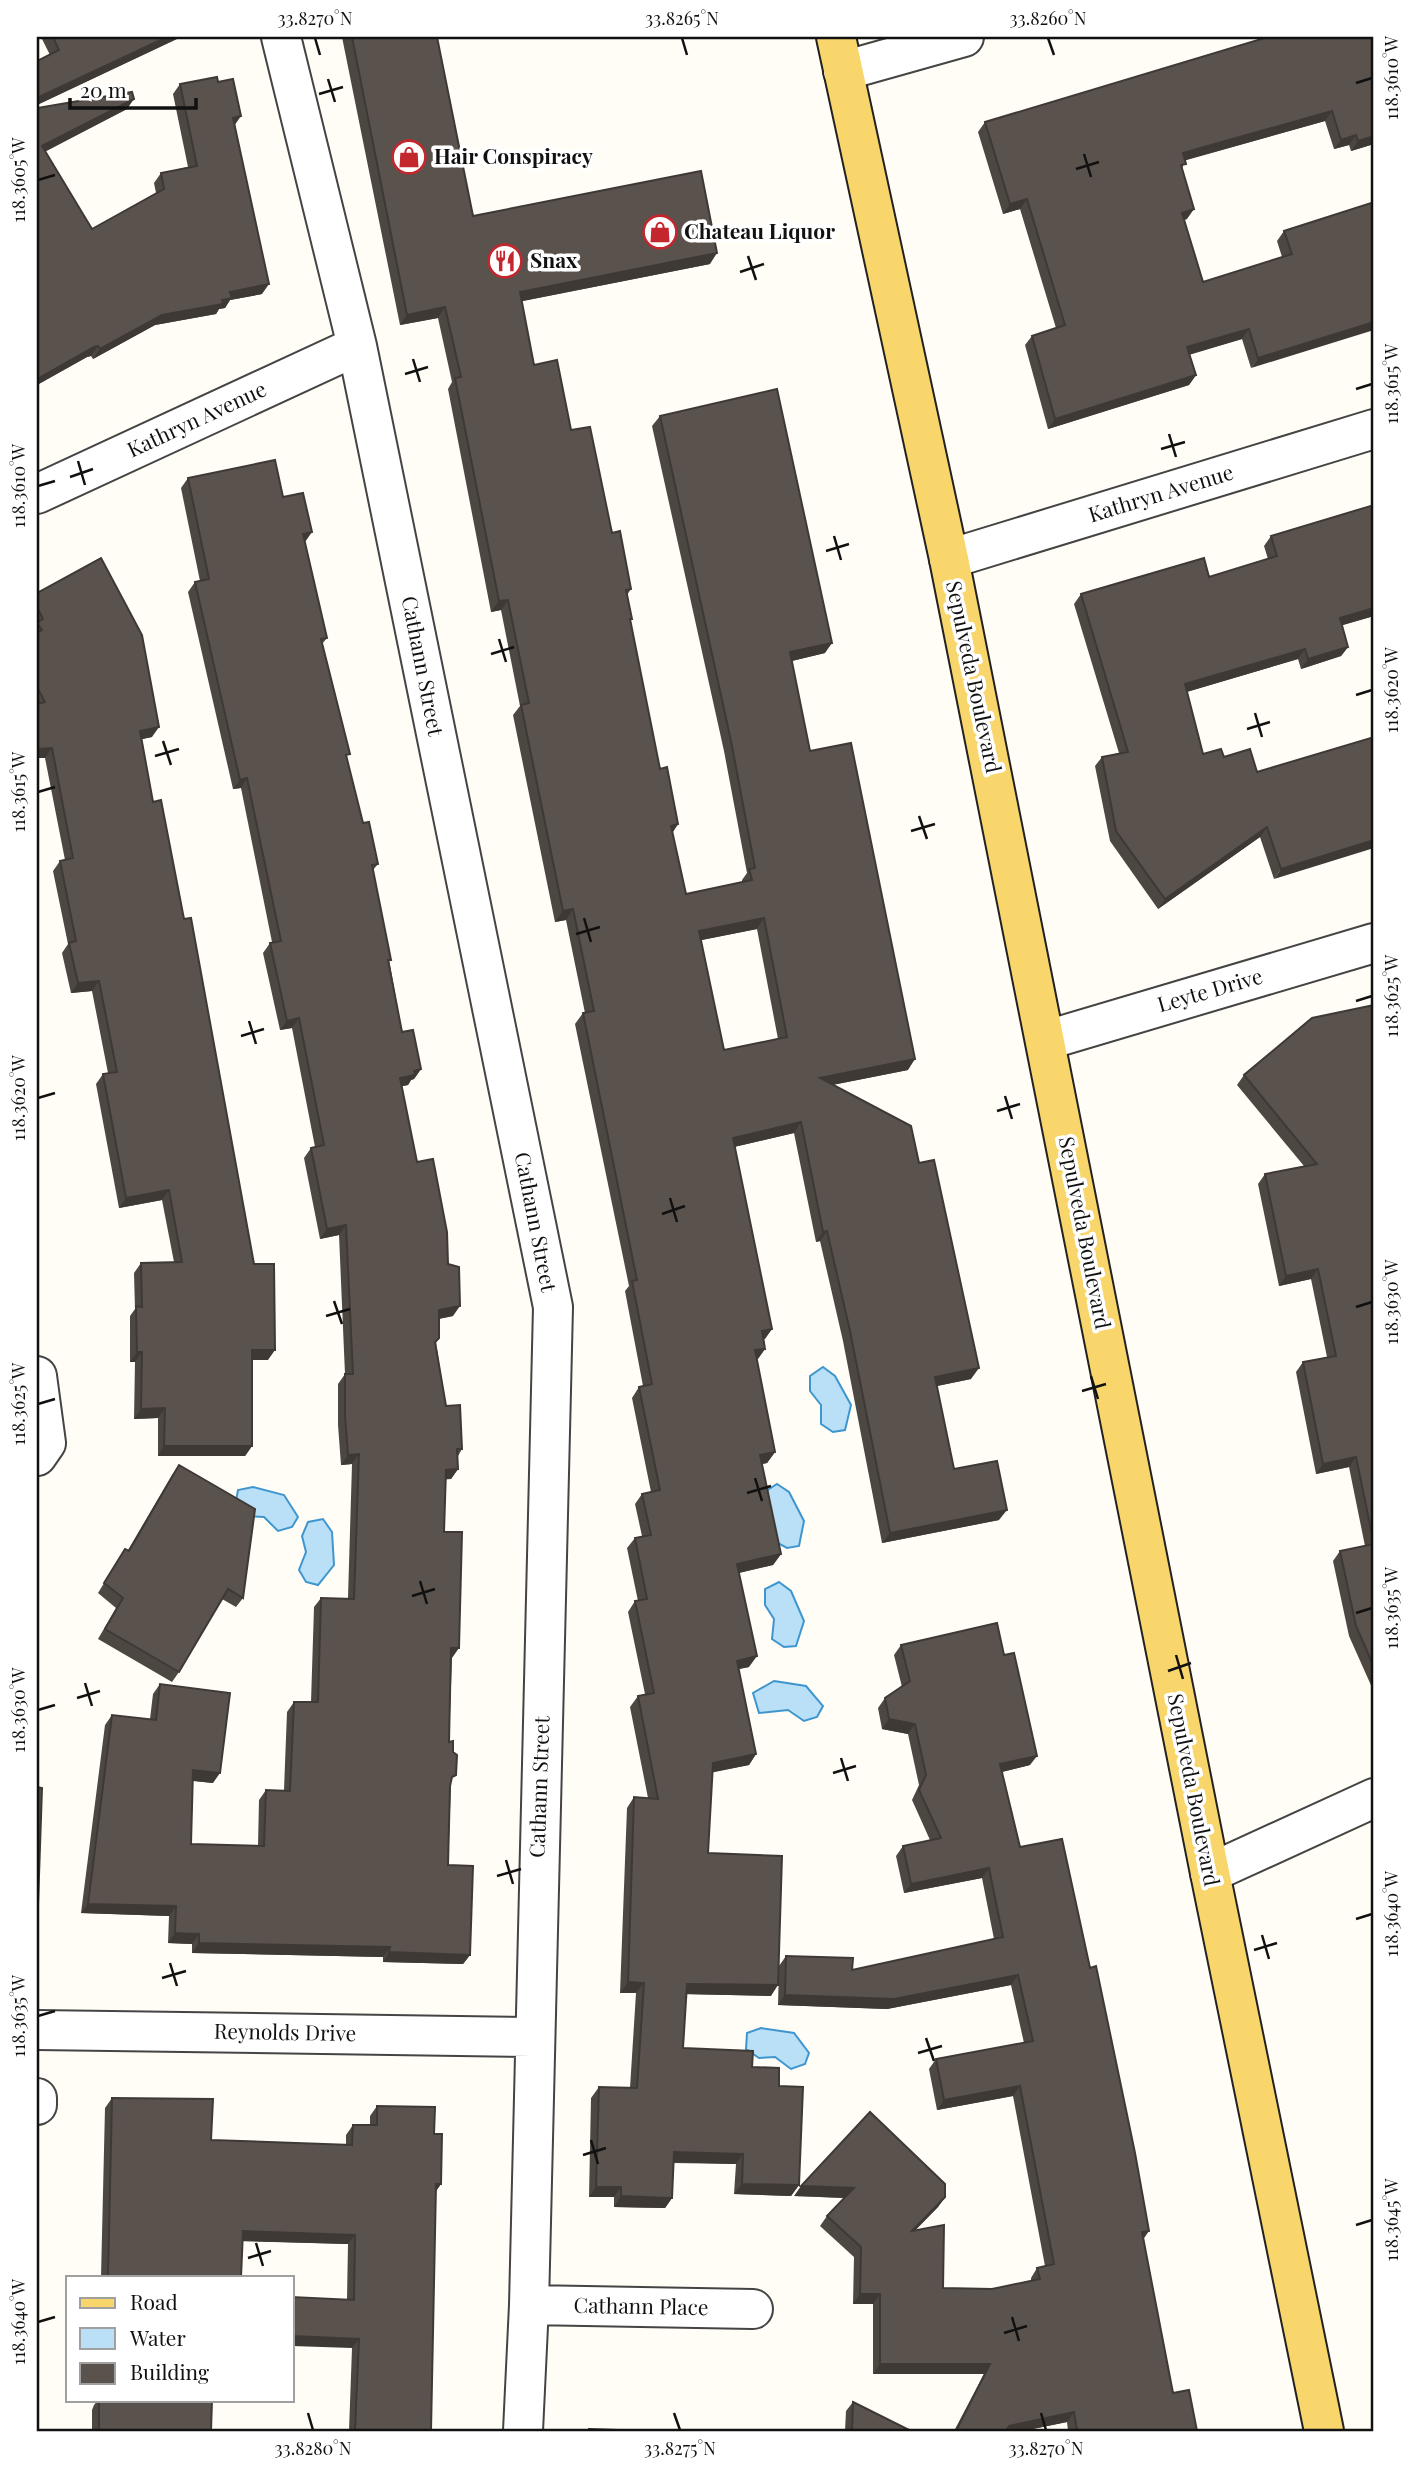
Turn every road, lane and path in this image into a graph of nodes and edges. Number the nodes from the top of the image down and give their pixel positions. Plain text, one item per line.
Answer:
1 (281, 37) edge
2 (964, 37) edge
3 (839, 54) edge
4 (357, 346) junction
5 (1374, 429) edge
6 (37, 494) edge
7 (949, 559) junction
8 (1374, 943) edge
9 (1046, 1040) junction
10 (37, 1376) edge
11 (41, 1449) edge
12 (1374, 1798) edge
13 (1210, 1873) junction
14 (37, 2030) edge
15 (533, 2037) junction
16 (37, 2098) edge
17 (37, 2105) edge
18 (529, 2305) junction
19 (753, 2309) dead end
20 (523, 2431) edge
21 (1324, 2431) edge

1 - 4 street, Cathann Street
2 - 3 street
3 - 7 main road, Sepulveda Boulevard
4 - 6 street, Kathryn Avenue
4 - 15 street, Cathann Street
5 - 7 street, Kathryn Avenue
7 - 9 main road, Sepulveda Boulevard
8 - 9 street, Leyte Drive
9 - 13 main road, Sepulveda Boulevard
10 - 11 street
12 - 13 street
13 - 21 main road, Sepulveda Boulevard
14 - 15 street, Reynolds Drive
15 - 18 street, Cathann Street
16 - 17 street
18 - 19 street, Cathann Place
18 - 20 street, Cathann Street

